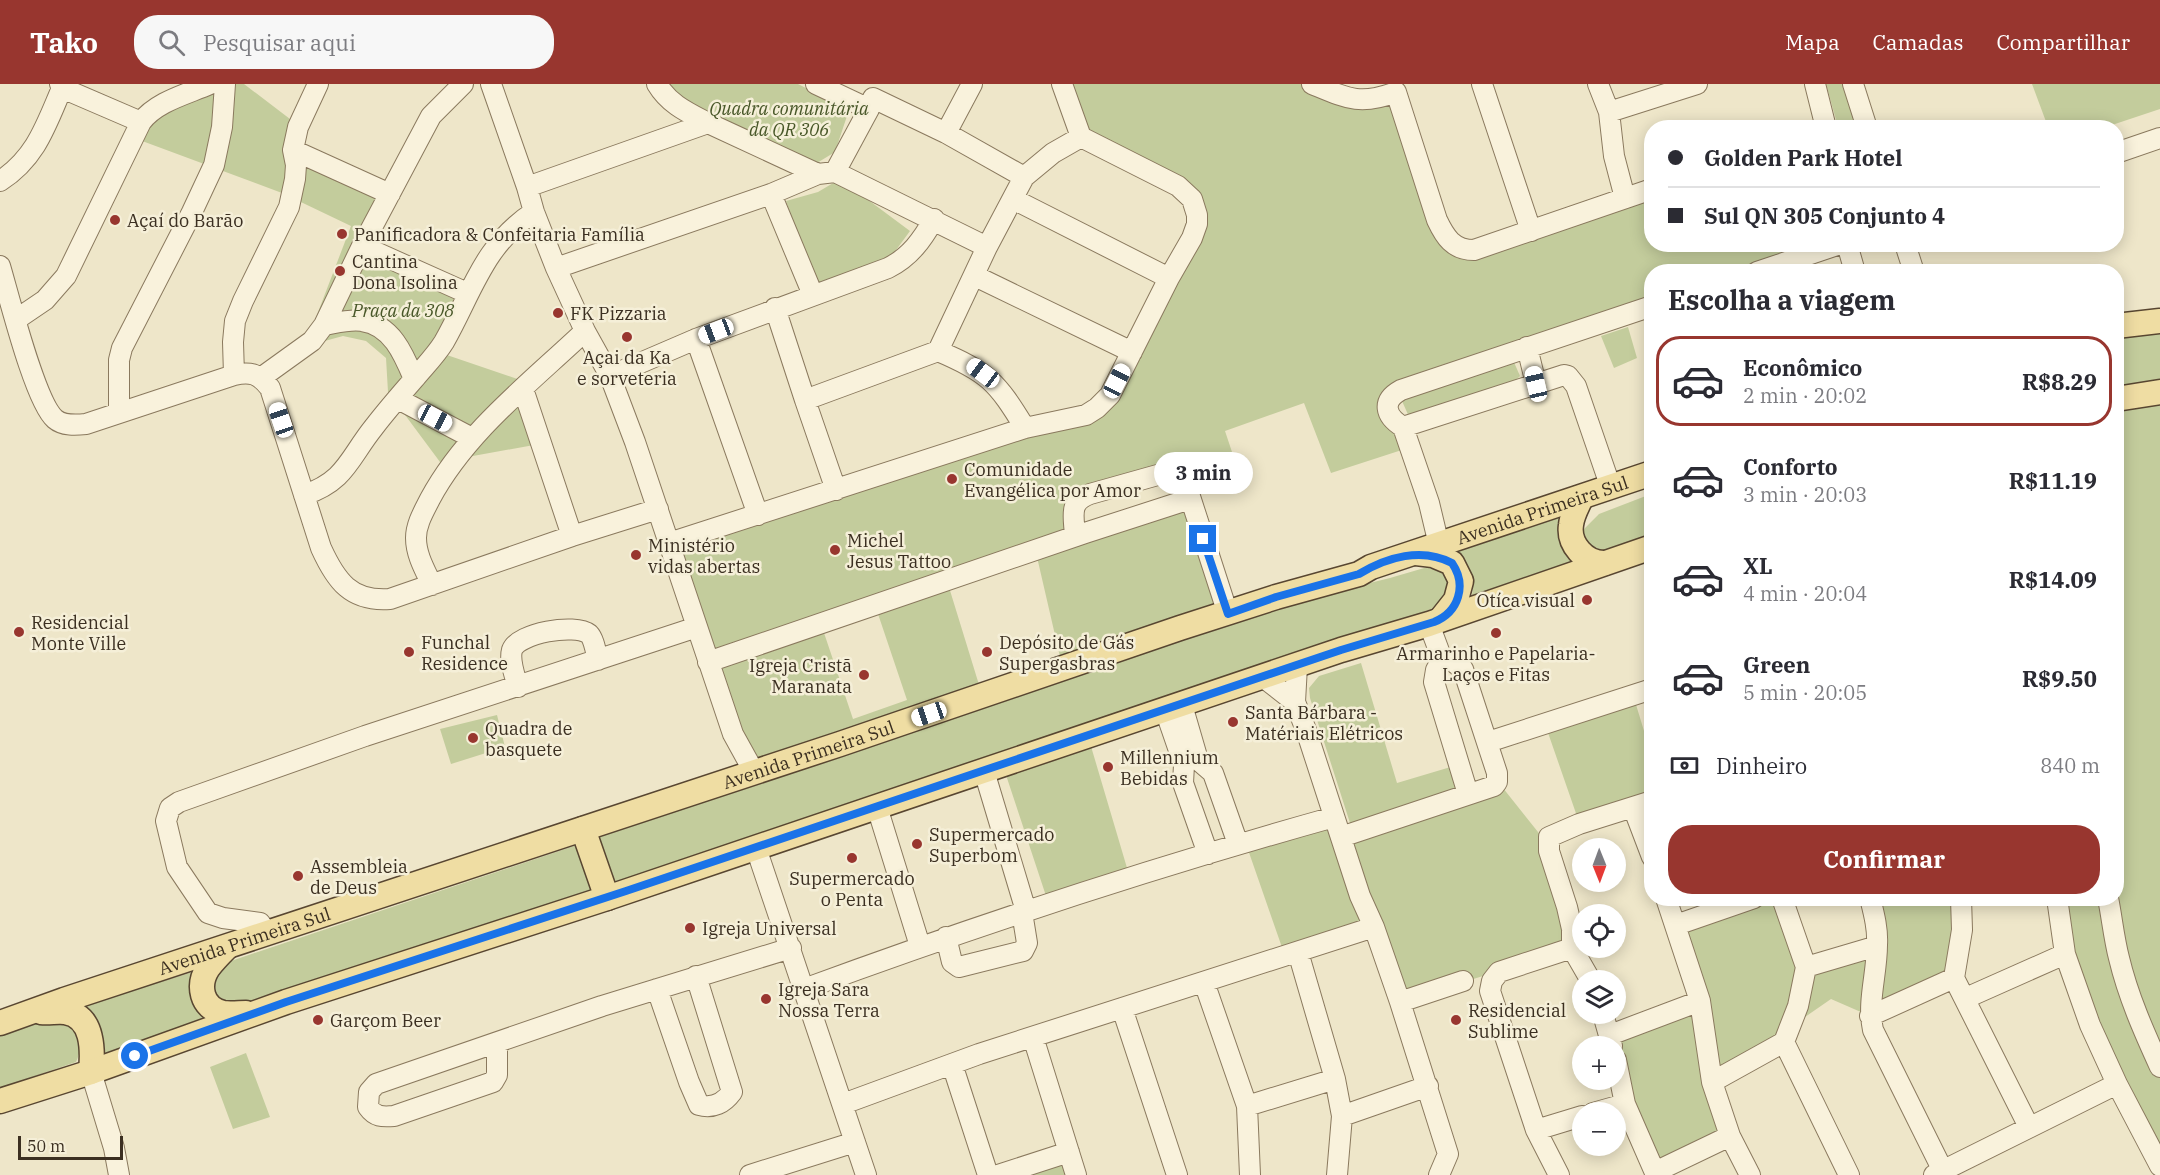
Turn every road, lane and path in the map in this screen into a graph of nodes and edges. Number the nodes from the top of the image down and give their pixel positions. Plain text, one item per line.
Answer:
1 (210, 84) edge
2 (225, 84) edge
3 (318, 84) edge
4 (463, 84) edge
5 (657, 84) edge
6 (816, 84) edge
7 (972, 84) edge
8 (1062, 84) edge
9 (1312, 84) edge
10 (1482, 84) edge
11 (1598, 84) edge
12 (1697, 84) edge
13 (1815, 84) edge
14 (1853, 84) edge
15 (61, 86) edge
16 (498, 86) edge
17 (1404, 88) edge
18 (874, 97) edge
19 (1609, 112) junction
20 (1824, 120) edge
21 (1864, 120) edge
22 (141, 122) junction
23 (708, 123) junction
24 (946, 133) junction
25 (1081, 137) junction
26 (2160, 138) edge
27 (293, 150) junction
28 (2124, 150) edge
29 (827, 173) junction
30 (1024, 177) junction
31 (0, 181) edge
32 (527, 187) junction
33 (1644, 192) edge
34 (390, 194) junction
35 (771, 194) junction
36 (1625, 198) junction
37 (1013, 199) junction
38 (534, 212) junction
39 (934, 219) junction
40 (1531, 231) junction
41 (362, 246) junction
42 (987, 247) junction
43 (1816, 252) edge
44 (1781, 264) edge
45 (0, 266) edge
46 (556, 268) junction
47 (975, 276) junction
48 (1169, 278) junction
49 (467, 293) junction
50 (813, 295) junction
51 (776, 308) junction
52 (1644, 309) edge
53 (16, 319) junction
54 (2160, 321) edge
55 (324, 325) junction
56 (2124, 325) edge
57 (585, 332) junction
58 (696, 339) junction
59 (1527, 347) junction
60 (939, 351) junction
61 (1132, 352) junction
62 (234, 375) junction
63 (610, 376) junction
64 (262, 377) junction
65 (414, 379) junction
66 (1536, 384) junction
67 (523, 389) junction
68 (2160, 392) edge
69 (2124, 398) edge
70 (398, 399) junction
71 (805, 400) junction
72 (119, 412) junction
73 (1403, 427) junction
74 (1024, 428) junction
75 (472, 438) junction
76 (1644, 477) edge
77 (1611, 488) junction
78 (836, 490) junction
79 (304, 495) junction
80 (1581, 498) junction
81 (1190, 500) junction
82 (658, 509) junction
83 (758, 515) junction
84 (572, 536) junction
85 (1076, 536) junction
86 (669, 543) junction
87 (1439, 545) junction
88 (1644, 550) edge
89 (1416, 553) junction
90 (1604, 563) junction
91 (432, 585) junction
92 (1228, 614) junction
93 (1435, 621) junction
94 (697, 627) junction
95 (1442, 659) junction
96 (598, 660) junction
97 (708, 662) junction
98 (1297, 666) junction
99 (1263, 677) junction
100 (518, 687) junction
101 (1644, 692) edge
102 (1295, 702) junction
103 (1174, 708) junction
104 (1488, 742) junction
105 (1191, 763) junction
106 (984, 771) junction
107 (746, 774) junction
108 (1468, 794) junction
109 (1642, 804) edge
110 (877, 807) junction
111 (1334, 817) junction
112 (583, 829) junction
113 (1341, 837) junction
114 (1238, 844) junction
115 (756, 848) junction
116 (1208, 854) junction
117 (607, 898) junction
118 (1669, 906) edge
119 (1731, 906) edge
120 (1785, 906) edge
121 (1872, 906) edge
122 (1961, 906) edge
123 (2058, 906) edge
124 (2109, 906) edge
125 (1024, 912) junction
126 (1676, 925) junction
127 (1374, 927) junction
128 (1572, 929) edge
129 (268, 933) junction
130 (946, 937) junction
131 (920, 946) junction
132 (1877, 946) junction
133 (227, 947) junction
134 (791, 948) junction
135 (1572, 948) edge
136 (1298, 951) junction
137 (2065, 954) junction
138 (1806, 968) junction
139 (696, 976) junction
140 (1954, 978) junction
141 (1463, 981) dead end
142 (1204, 982) junction
143 (657, 989) junction
144 (804, 989) junction
145 (1966, 998) junction
146 (1700, 1001) junction
147 (1400, 1002) junction
148 (1122, 1008) junction
149 (32, 1012) junction
150 (255, 1013) junction
151 (1870, 1016) junction
152 (0, 1023) edge
153 (1622, 1036) edge
154 (1033, 1037) junction
155 (1784, 1042) junction
156 (497, 1043) junction
157 (952, 1064) junction
158 (2160, 1067) edge
159 (91, 1072) junction
160 (1335, 1079) junction
161 (1712, 1082) junction
162 (2117, 1083) junction
163 (1428, 1086) junction
164 (0, 1101) edge
165 (843, 1104) junction
166 (1247, 1106) junction
167 (1626, 1106) edge
168 (1342, 1116) junction
169 (1572, 1119) edge
170 (2029, 1127) junction
171 (1536, 1130) junction
172 (2151, 1133) edge
173 (1730, 1136) junction
174 (855, 1142) junction
175 (1069, 1152) junction
176 (2160, 1166) edge
177 (1656, 1173) edge
178 (1939, 1173) edge
179 (757, 1174) edge
180 (119, 1175) edge
181 (866, 1175) edge
182 (988, 1175) edge
183 (998, 1175) edge
184 (1076, 1175) edge
185 (1177, 1175) edge
186 (1250, 1175) edge
187 (1337, 1175) edge
188 (1439, 1175) edge
189 (1559, 1175) edge
190 (1750, 1175) edge
191 (1849, 1175) edge

1 - 22 street
2 - 72 street
3 - 27 street
4 - 34 street
5 - 23 street
6 - 18 street
7 - 24 street
8 - 25 street
9 - 17 street
10 - 40 street
11 - 19 street
12 - 19 street
13 - 20 street
14 - 21 street
15 - 22 street
15 - 31 street
16 - 32 street
17 - 40 street
18 - 24 street
18 - 29 street
19 - 36 street
22 - 53 street
23 - 29 street
23 - 32 street
24 - 30 street
25 - 30 street
25 - 48 street
26 - 28 street
27 - 34 street
27 - 62 street
29 - 35 street
29 - 39 street
30 - 37 street
32 - 38 street
33 - 36 street
34 - 41 street
35 - 46 street
35 - 50 street
36 - 40 street
37 - 42 street
37 - 48 street
38 - 46 street
38 - 49 street
39 - 42 street
39 - 50 street
41 - 49 street
41 - 55 street
42 - 47 street
43 - 44 street
45 - 53 street
46 - 57 street
47 - 60 street
47 - 61 street
48 - 61 street
49 - 65 street
50 - 51 street
51 - 58 street
51 - 71 street
52 - 59 street
53 - 72 street
54 - 56 main road
55 - 64 street
55 - 65 street
57 - 63 street
57 - 67 street
58 - 63 street
58 - 83 street
59 - 66 street
59 - 73 street
60 - 71 street
60 - 74 street
61 - 74 street
62 - 64 street
62 - 72 street
63 - 82 street
64 - 79 street
65 - 70 street
66 - 73 street
66 - 77 street
67 - 75 street
67 - 84 street
68 - 69 main road
70 - 75 street
70 - 79 street
71 - 78 street
73 - 87 street
74 - 78 street
75 - 91 street
76 - 77 main road, Avenida Primeira Sul
77 - 80 main road, Avenida Primeira Sul
78 - 83 street
79 - 91 street
80 - 87 main road, Avenida Primeira Sul
80 - 90 main road
81 - 85 street
81 - 85 street
81 - 92 street
82 - 84 street
82 - 86 street
83 - 86 street
84 - 91 street
85 - 97 street
86 - 94 street
87 - 89 main road, Avenida Primeira Sul
88 - 90 main road
89 - 92 main road, Avenida Primeira Sul
89 - 93 main road
90 - 93 main road
92 - 107 main road, Avenida Primeira Sul
93 - 95 street
93 - 98 main road
94 - 96 street
94 - 97 street
95 - 104 street
95 - 108 street
96 - 100 street
96 - 100 street
97 - 107 street
98 - 99 main road
98 - 102 street
99 - 102 street
99 - 103 main road
100 - 129 street
101 - 104 street
102 - 111 street
103 - 105 street
103 - 106 main road
104 - 108 street
105 - 114 street
105 - 116 street
106 - 110 main road
106 - 125 street
107 - 112 main road, Avenida Primeira Sul
108 - 113 street
109 - 128 street
110 - 115 main road
110 - 131 street
111 - 113 street
111 - 114 street
112 - 117 main road
112 - 129 main road, Avenida Primeira Sul
113 - 127 street
114 - 116 street
115 - 117 main road
115 - 134 street
116 - 125 street
117 - 150 main road
118 - 126 street
119 - 126 street
120 - 138 street
121 - 132 street
122 - 140 street
123 - 137 street
124 - 158 street
125 - 130 street
125 - 130 street
126 - 146 street
127 - 136 street
127 - 147 street
129 - 133 main road, Avenida Primeira Sul
130 - 131 street
131 - 144 street
132 - 138 street
132 - 151 street
133 - 149 main road, Avenida Primeira Sul
133 - 150 main road
134 - 139 street
134 - 144 street
135 - 171 street
136 - 142 street
136 - 160 street
137 - 145 street
137 - 162 street
138 - 155 street
139 - 143 street
139 - 143 street
140 - 145 street
140 - 151 street
141 - 147 street
142 - 148 street
142 - 166 street
143 - 156 street
144 - 165 street
145 - 170 street
146 - 153 street
146 - 161 street
147 - 163 street
148 - 154 street
148 - 185 street
149 - 152 main road, Avenida Primeira Sul
149 - 159 main road
150 - 159 main road
151 - 178 street
154 - 157 street
154 - 175 street
155 - 161 street
155 - 191 street
156 - 156 street
157 - 165 street
157 - 182 street
159 - 164 main road
159 - 180 street
160 - 166 street
160 - 168 street
161 - 173 street
162 - 170 street
162 - 172 street
163 - 168 street
163 - 188 street
165 - 174 street
166 - 186 street
167 - 177 street
168 - 187 street
169 - 171 street
170 - 178 street
171 - 189 street
172 - 176 street
173 - 177 street
173 - 190 street
174 - 179 street
174 - 181 street
175 - 183 street
175 - 184 street

